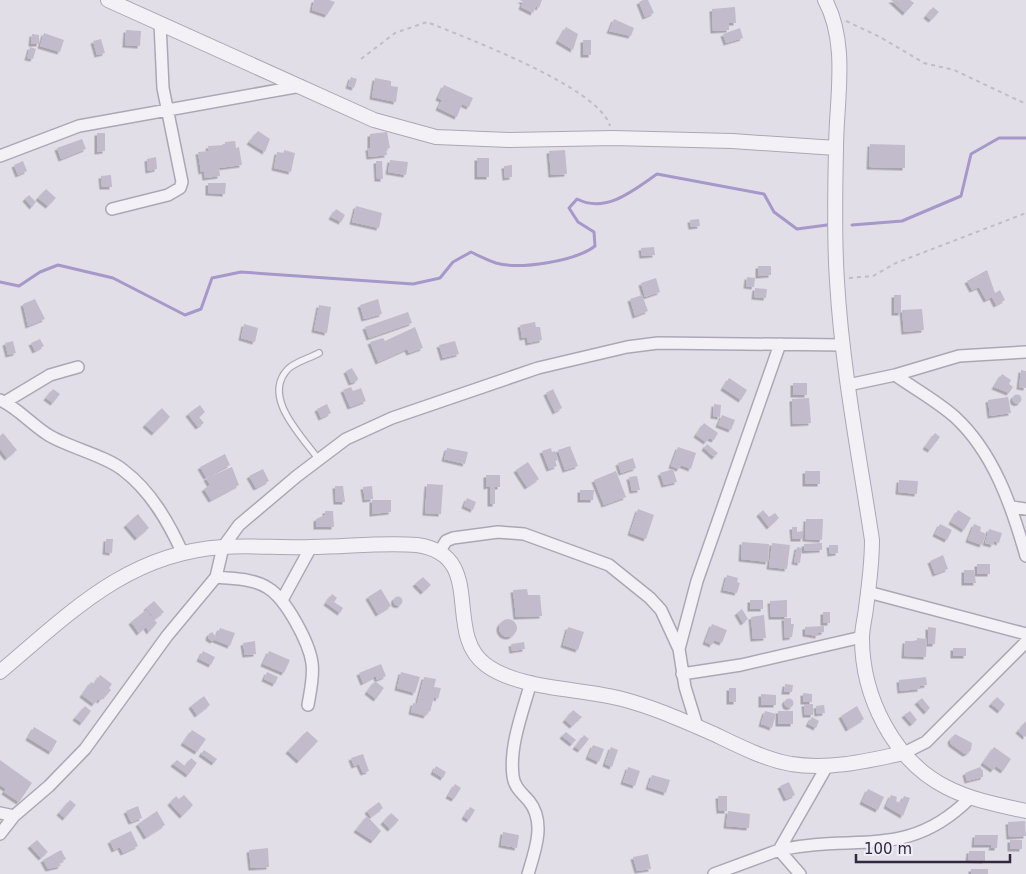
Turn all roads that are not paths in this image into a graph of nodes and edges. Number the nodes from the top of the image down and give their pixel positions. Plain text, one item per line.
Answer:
1 (108, 0) edge
2 (826, 0) edge
3 (160, 23) junction
4 (300, 86) junction
5 (167, 110) junction
6 (836, 148) junction
7 (0, 156) edge
8 (112, 209) dead end
9 (780, 344) junction
10 (843, 344) junction
11 (1026, 352) edge
12 (319, 353) dead end
13 (78, 367) dead end
14 (895, 375) junction
15 (848, 385) junction
16 (3, 401) edge
17 (319, 460) junction
18 (1012, 507) junction
19 (1026, 509) edge
20 (223, 547) junction
21 (311, 547) junction
22 (440, 551) junction
23 (182, 554) junction
24 (1026, 556) edge
25 (216, 577) junction
26 (868, 592) junction
27 (282, 600) junction
28 (1026, 634) edge
29 (862, 637) junction
30 (1026, 642) edge
31 (679, 649) junction
32 (0, 672) edge
33 (682, 674) junction
34 (531, 682) junction
35 (308, 705) dead end
36 (697, 726) junction
37 (904, 753) junction
38 (827, 766) junction
39 (970, 798) junction
40 (1026, 811) edge
41 (0, 813) edge
42 (14, 816) junction
43 (0, 834) edge
44 (779, 850) junction
45 (528, 874) edge
46 (714, 874) edge
47 (800, 874) edge

1 - 3 street
2 - 6 street
3 - 4 street
3 - 5 street
4 - 5 street
4 - 6 street
5 - 7 street
5 - 8 street
6 - 10 street
9 - 10 street
9 - 17 street
9 - 31 street
10 - 15 street
11 - 14 street
12 - 17 lane
13 - 16 street
14 - 15 street
14 - 18 street
15 - 26 street
16 - 23 street
17 - 20 street
18 - 19 street
18 - 24 street
20 - 21 street
20 - 23 street
20 - 25 street
21 - 22 street
21 - 27 street
22 - 31 street
22 - 34 street
23 - 32 street
25 - 27 street
25 - 42 street
26 - 28 street
26 - 29 street
27 - 35 street
29 - 33 street
29 - 37 street
30 - 37 street
31 - 33 street
33 - 36 street
34 - 36 street
34 - 45 street
36 - 38 street
37 - 38 street
37 - 39 street
38 - 44 street
39 - 40 street
39 - 44 street
41 - 42 street
42 - 43 street
44 - 46 street
44 - 47 street

